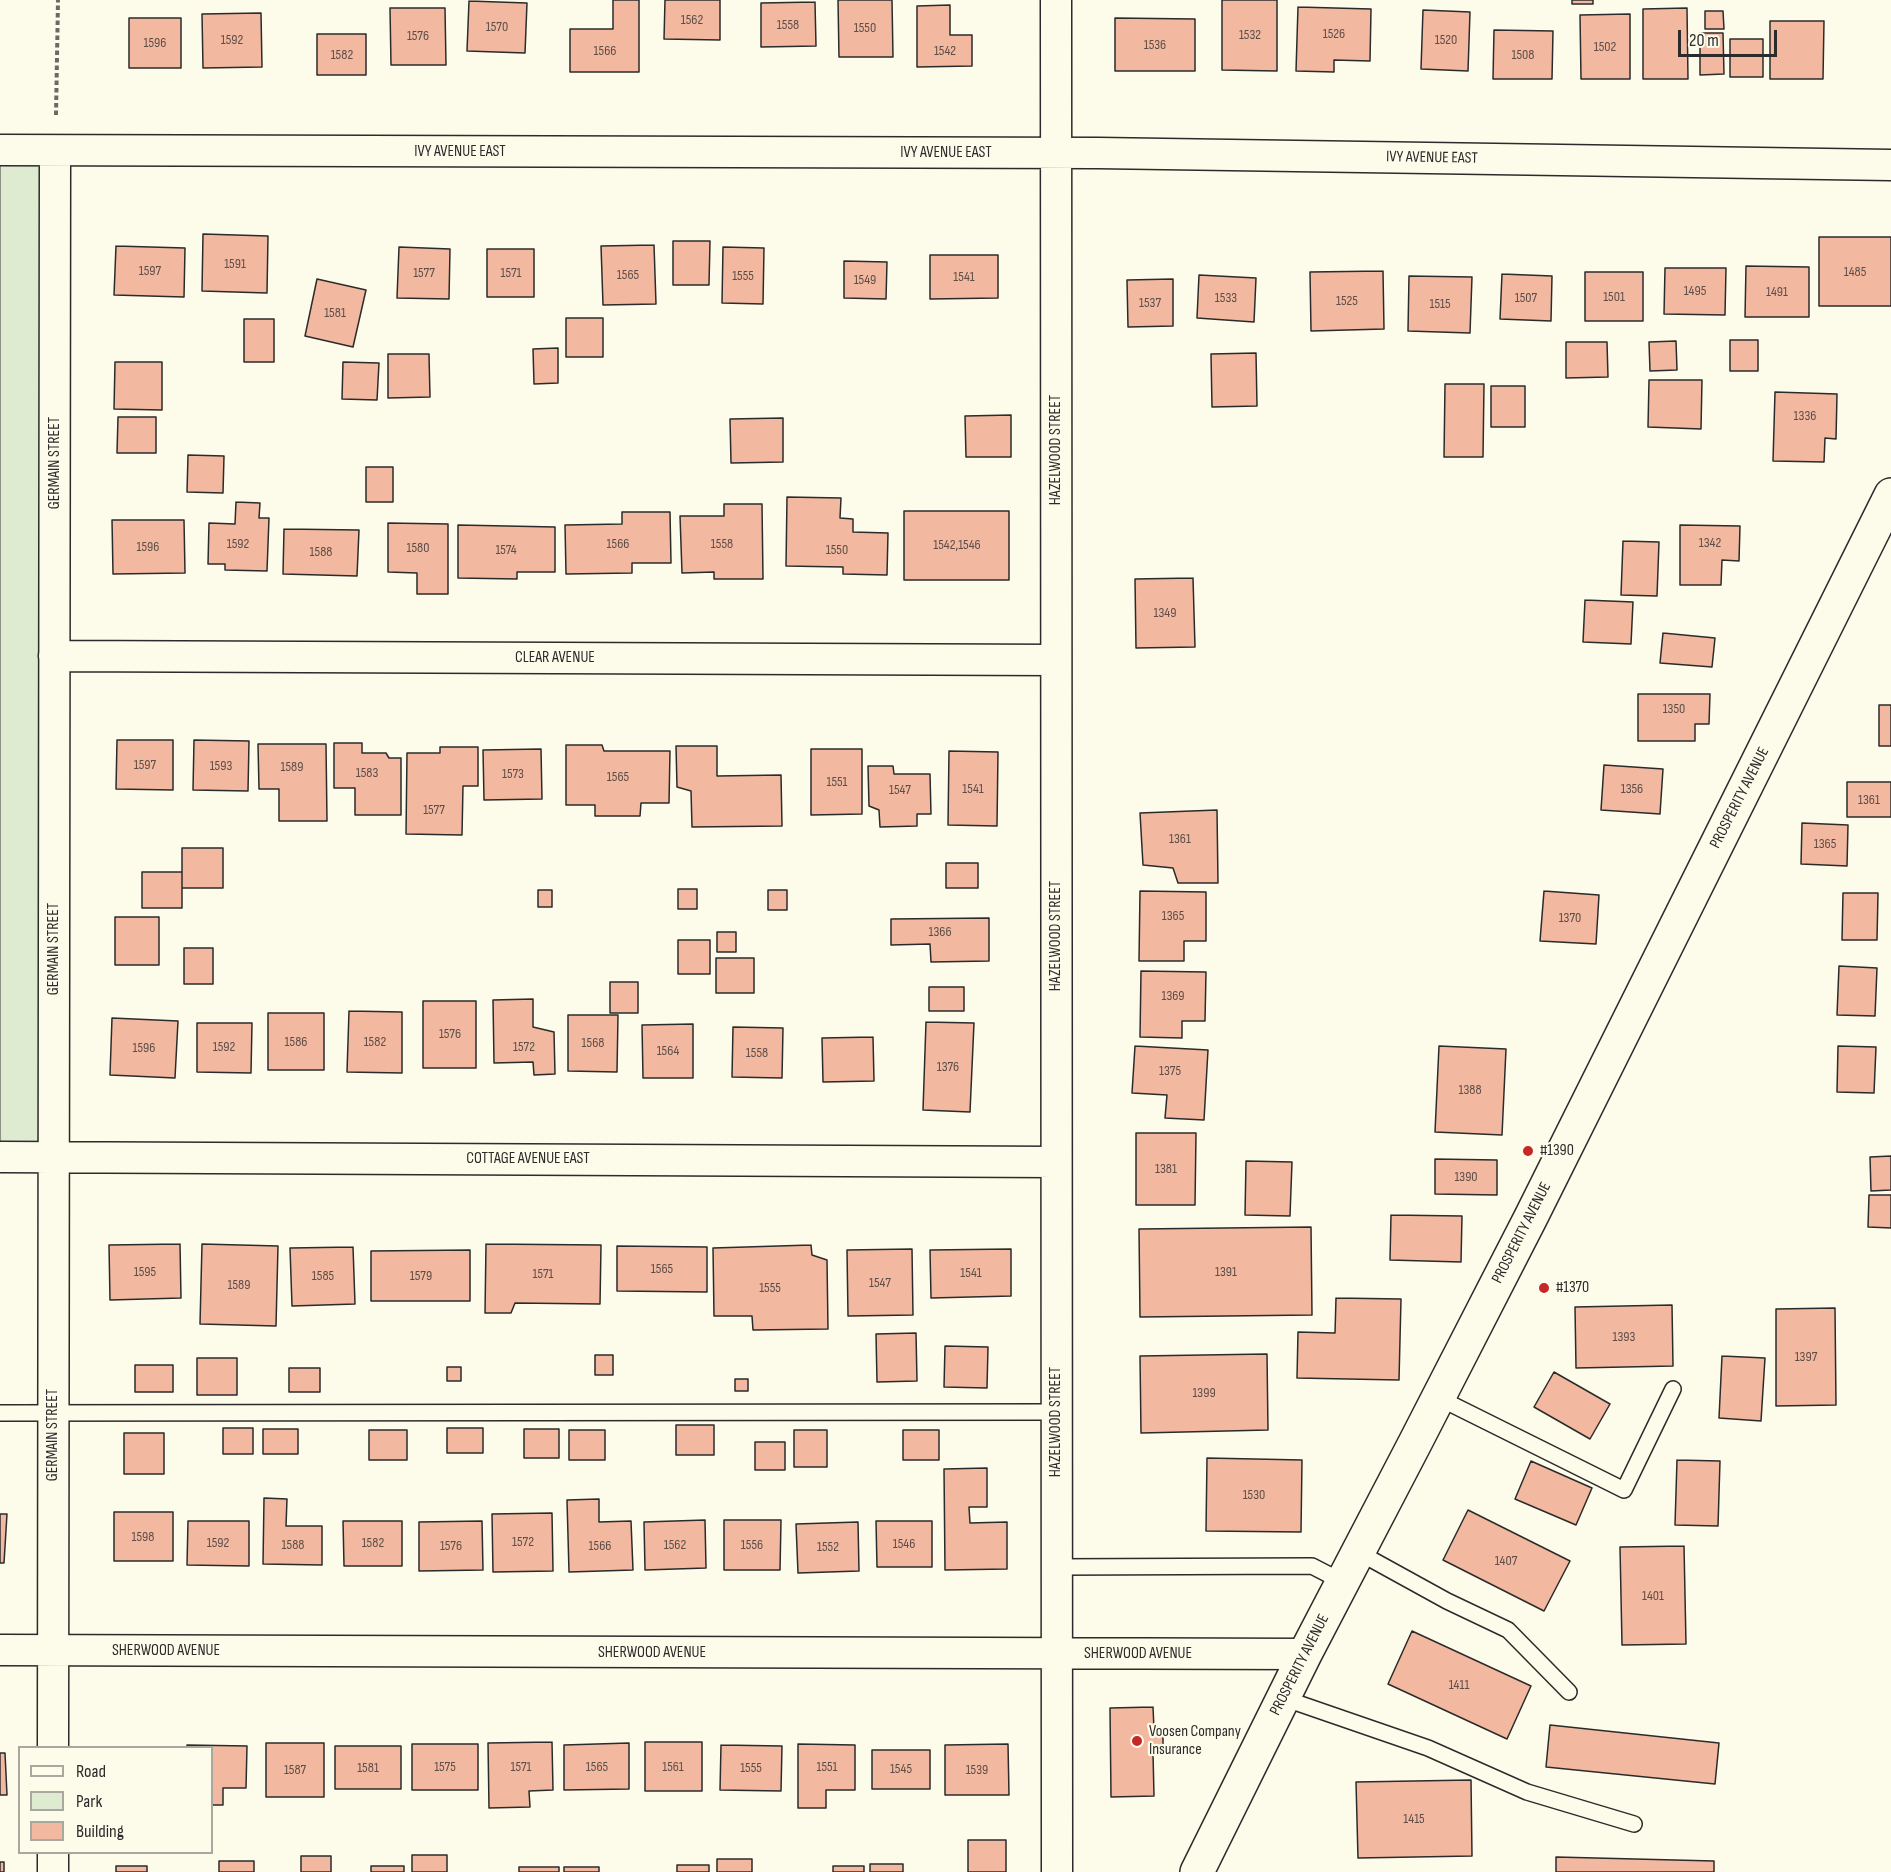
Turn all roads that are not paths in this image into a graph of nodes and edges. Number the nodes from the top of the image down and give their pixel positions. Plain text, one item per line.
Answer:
1 (1056, 0) edge
2 (0, 150) edge
3 (55, 150) junction
4 (1056, 153) junction
5 (1891, 165) edge
6 (1891, 495) edge
7 (54, 656) junction
8 (1056, 660) junction
9 (0, 1157) edge
10 (54, 1157) junction
11 (1056, 1162) junction
12 (1672, 1389) dead end
13 (1439, 1398) junction
14 (1056, 1412) junction
15 (0, 1413) edge
16 (53, 1414) junction
17 (1358, 1552) junction
18 (1057, 1567) junction
19 (1343, 1582) junction
20 (0, 1650) edge
21 (53, 1650) junction
22 (1057, 1654) junction
23 (1305, 1654) junction
24 (1569, 1692) dead end
25 (1283, 1698) junction
26 (53, 1746) edge
27 (1634, 1824) dead end
28 (53, 1854) edge
29 (53, 1872) edge
30 (1057, 1872) edge
31 (1197, 1872) edge

1 - 4 street, HAZELWOOD STREET
2 - 3 street, IVY AVENUE EAST
3 - 4 street, IVY AVENUE EAST
3 - 7 street, GERMAIN STREET
4 - 5 street, IVY AVENUE EAST
4 - 8 street, HAZELWOOD STREET
6 - 13 street, PROSPERITY AVENUE
7 - 8 street, CLEAR AVENUE
7 - 10 street, GERMAIN STREET
8 - 11 street, HAZELWOOD STREET
9 - 10 street, COTTAGE AVENUE EAST
10 - 11 street, COTTAGE AVENUE EAST
10 - 16 street, GERMAIN STREET
11 - 14 street, HAZELWOOD STREET
12 - 13 lane
13 - 17 street, PROSPERITY AVENUE
14 - 16 lane
14 - 18 street, HAZELWOOD STREET
15 - 16 lane
16 - 21 street, GERMAIN STREET
17 - 19 street, PROSPERITY AVENUE
17 - 24 lane
18 - 19 lane
18 - 22 street, HAZELWOOD STREET
19 - 23 street, PROSPERITY AVENUE
20 - 21 street, SHERWOOD AVENUE
21 - 22 street, SHERWOOD AVENUE
21 - 26 street, GERMAIN STREET
22 - 23 street, SHERWOOD AVENUE
22 - 30 street, HAZELWOOD STREET
23 - 25 street, PROSPERITY AVENUE
25 - 27 lane
25 - 31 street, PROSPERITY AVENUE
28 - 29 street

